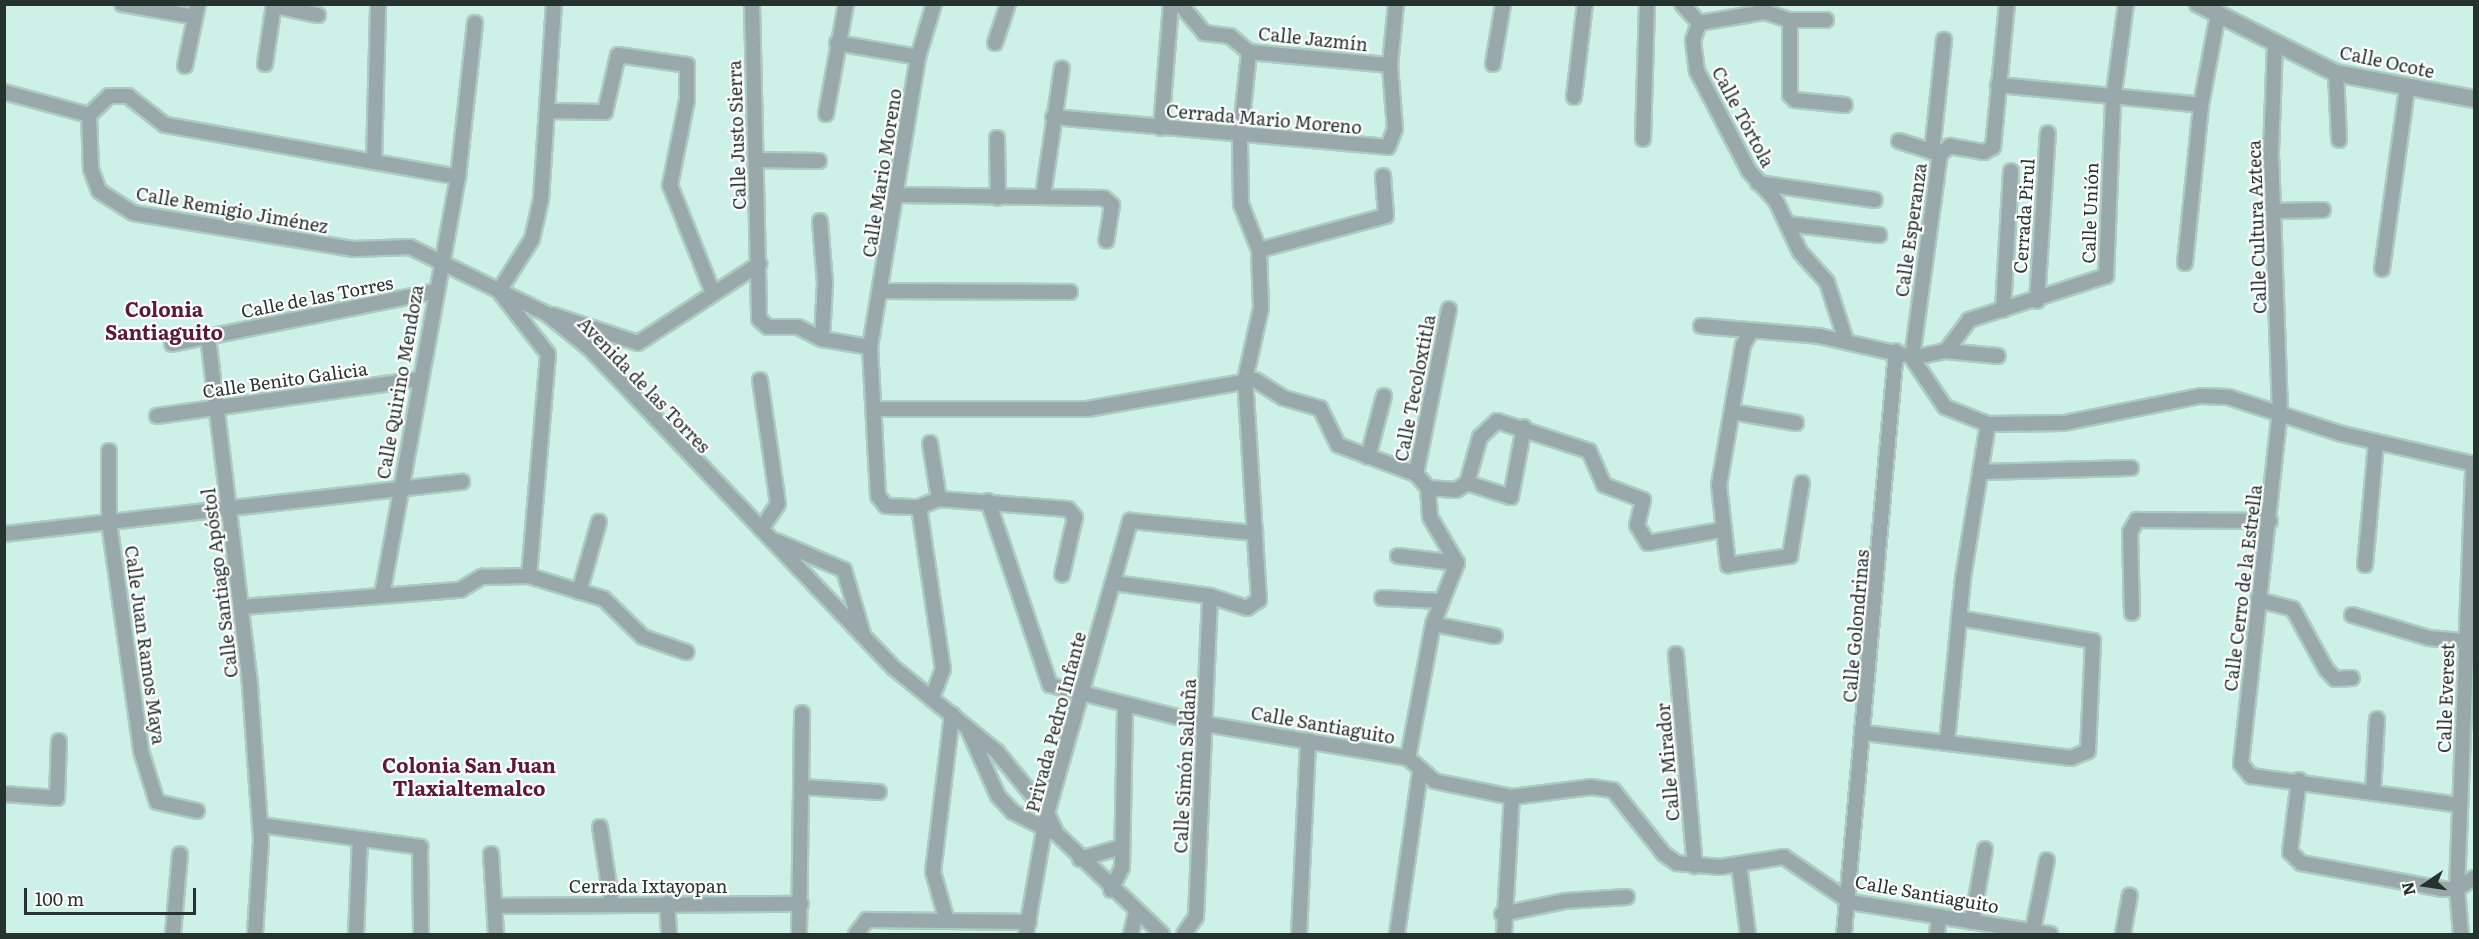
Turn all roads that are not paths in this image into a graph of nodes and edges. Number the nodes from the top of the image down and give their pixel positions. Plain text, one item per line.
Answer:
1 (122, 4) edge
2 (378, 4) edge
3 (554, 4) edge
4 (752, 4) edge
5 (846, 4) edge
6 (934, 4) edge
7 (1008, 4) edge
8 (1171, 4) edge
9 (1180, 4) edge
10 (1396, 4) edge
11 (1503, 4) edge
12 (1585, 4) edge
13 (1647, 4) edge
14 (2007, 4) edge
15 (2126, 4) edge
16 (2198, 4) edge
17 (274, 5) edge
18 (1686, 5) edge
19 (197, 11) edge
20 (1195, 11) edge
21 (2218, 14) junction
22 (318, 15) dead end
23 (1790, 20) junction
24 (1826, 20) dead end
25 (475, 23) dead end
26 (1699, 23) junction
27 (1944, 40) dead end
28 (2276, 42) junction
29 (837, 43) junction
30 (995, 43) dead end
31 (1249, 52) junction
32 (918, 57) junction
33 (265, 64) dead end
34 (1493, 64) dead end
35 (1390, 65) junction
36 (185, 66) dead end
37 (1062, 68) dead end
38 (2336, 73) junction
39 (1998, 86) junction
40 (2408, 89) junction
41 (4, 92) edge
42 (1574, 97) dead end
43 (2113, 99) junction
44 (2475, 99) edge
45 (1845, 105) dead end
46 (2201, 105) junction
47 (550, 111) junction
48 (826, 114) dead end
49 (89, 115) junction
50 (1053, 117) junction
51 (1161, 128) junction
52 (2048, 133) dead end
53 (997, 138) dead end
54 (1240, 138) junction
55 (1643, 139) dead end
56 (2339, 140) dead end
57 (1899, 141) dead end
58 (1936, 153) junction
59 (756, 160) junction
60 (819, 161) dead end
61 (374, 162) junction
62 (2011, 171) dead end
63 (1383, 176) dead end
64 (458, 177) junction
65 (1758, 183) junction
66 (897, 195) junction
67 (1043, 196) junction
68 (998, 198) junction
69 (1875, 200) dead end
70 (2323, 210) dead end
71 (2275, 211) junction
72 (820, 221) dead end
73 (1788, 224) junction
74 (1879, 235) dead end
75 (1106, 241) dead end
76 (1259, 250) junction
77 (441, 260) junction
78 (2185, 263) dead end
79 (759, 264) junction
80 (2382, 269) dead end
81 (499, 291) junction
82 (882, 291) junction
83 (433, 292) junction
84 (1070, 292) dead end
85 (713, 293) junction
86 (2037, 301) junction
87 (1449, 309) dead end
88 (2003, 310) junction
89 (547, 314) junction
90 (1701, 326) dead end
91 (1750, 333) junction
92 (208, 337) junction
93 (822, 339) junction
94 (1846, 341) junction
95 (172, 344) dead end
96 (870, 347) junction
97 (1896, 351) junction
98 (1946, 351) junction
99 (1998, 356) dead end
100 (1912, 358) junction
101 (419, 379) junction
102 (760, 380) dead end
103 (1245, 380) junction
104 (1384, 396) dead end
105 (217, 407) junction
106 (874, 409) junction
107 (2280, 410) junction
108 (1734, 412) junction
109 (157, 416) dead end
110 (1796, 423) dead end
111 (1988, 424) junction
112 (1524, 427) junction
113 (930, 443) dead end
114 (2376, 443) junction
115 (109, 451) dead end
116 (1368, 457) junction
117 (2474, 463) edge
118 (2131, 468) dead end
119 (1980, 472) junction
120 (1416, 474) junction
121 (462, 482) dead end
122 (1467, 483) junction
123 (1802, 483) dead end
124 (401, 486) junction
125 (1428, 488) junction
126 (939, 499) junction
127 (988, 501) junction
128 (229, 505) junction
129 (919, 507) junction
130 (2270, 521) junction
131 (109, 522) junction
132 (599, 522) dead end
133 (761, 529) junction
134 (1722, 530) junction
135 (1254, 533) junction
136 (4, 534) edge
137 (774, 541) junction
138 (1398, 556) dead end
139 (1457, 563) junction
140 (2365, 565) dead end
141 (1062, 575) dead end
142 (529, 576) junction
143 (1114, 583) junction
144 (579, 591) junction
145 (381, 595) junction
146 (1210, 596) junction
147 (1382, 598) dead end
148 (2258, 600) junction
149 (1440, 602) junction
150 (242, 608) junction
151 (2132, 613) dead end
152 (2352, 615) dead end
153 (1959, 618) junction
154 (1433, 624) junction
155 (863, 634) junction
156 (1495, 636) dead end
157 (2466, 641) junction
158 (686, 652) dead end
159 (1676, 654) dead end
160 (2352, 678) dead end
161 (1081, 695) junction
162 (932, 698) junction
163 (1125, 705) junction
164 (802, 713) dead end
165 (952, 714) junction
166 (2377, 719) dead end
167 (1205, 724) junction
168 (968, 729) junction
169 (1865, 733) junction
170 (1308, 740) junction
171 (59, 741) dead end
172 (1947, 742) junction
173 (1408, 758) junction
174 (1420, 772) junction
175 (2299, 780) junction
176 (801, 787) junction
177 (879, 792) dead end
178 (2373, 793) junction
179 (4, 794) edge
180 (1512, 797) junction
181 (2459, 805) junction
182 (197, 811) dead end
183 (1047, 813) junction
184 (260, 825) junction
185 (600, 827) dead end
186 (1052, 831) junction
187 (360, 839) junction
188 (1121, 847) junction
189 (1985, 849) dead end
190 (180, 854) dead end
191 (491, 854) dead end
192 (1080, 859) junction
193 (2047, 860) dead end
194 (1739, 864) junction
195 (1695, 866) junction
196 (2475, 878) edge
197 (2457, 889) junction
198 (1111, 890) junction
199 (1627, 897) dead end
200 (2130, 897) dead end
201 (1850, 902) junction
202 (667, 903) junction
203 (801, 904) junction
204 (612, 905) junction
205 (495, 906) junction
206 (1136, 912) junction
207 (1502, 914) junction
208 (1939, 917) junction
209 (1972, 922) junction
210 (945, 928) edge
211 (1028, 928) edge
212 (858, 929) edge
213 (2033, 930) junction
214 (173, 934) edge
215 (255, 934) edge
216 (356, 934) edge
217 (421, 934) edge
218 (496, 934) edge
219 (669, 934) edge
220 (800, 934) edge
221 (1131, 934) edge
222 (1162, 934) edge
223 (1184, 934) edge
224 (1299, 934) edge
225 (1397, 934) edge
226 (1503, 934) edge
227 (1748, 934) edge
228 (1844, 934) edge
229 (1937, 934) edge
230 (2050, 934) edge
231 (2122, 934) edge
232 (2461, 934) edge

1 - 19 street
2 - 61 street
3 - 47 street
4 - 59 street, Calle Justo Sierra
5 - 29 street
6 - 32 street, Calle Mario Moreno
7 - 30 street
8 - 51 street
9 - 20 street, Calle Jazmín
10 - 35 street
11 - 34 street
12 - 42 street
13 - 55 street
14 - 39 street
15 - 43 street, Calle Unión
16 - 21 street, Calle Ocote
17 - 22 street
17 - 33 street
18 - 26 street
19 - 36 street
20 - 31 street, Calle Jazmín
21 - 28 street, Calle Ocote
21 - 46 street
23 - 24 street
23 - 26 street
23 - 45 street
25 - 64 street, Calle Quirino Mendoza
26 - 65 street, Calle Tórtola
27 - 58 street
28 - 38 street, Calle Ocote
28 - 71 street, Calle Cultura Azteca
29 - 32 street
29 - 48 street
31 - 35 street, Calle Jazmín
31 - 54 street
32 - 66 street, Calle Mario Moreno
35 - 54 street, Cerrada Mario Moreno
37 - 50 street
38 - 40 street, Calle Ocote
38 - 56 street
39 - 43 street
39 - 58 street, Calle Esperanza
40 - 44 street, Calle Ocote
40 - 80 street
41 - 49 street
43 - 46 street
43 - 86 street, Calle Unión
46 - 78 street
47 - 81 street
47 - 85 street
49 - 61 street
49 - 77 street, Calle Remigio Jiménez
50 - 51 street, Cerrada Mario Moreno
50 - 67 street
51 - 54 street, Cerrada Mario Moreno
52 - 86 street, Cerrada Pirul
53 - 68 street
54 - 76 street
57 - 58 street
58 - 100 street, Calle Esperanza
59 - 60 street
59 - 79 street, Calle Justo Sierra
61 - 64 street
62 - 88 street
63 - 76 street
64 - 77 street, Calle Quirino Mendoza
65 - 69 street
65 - 73 street, Calle Tórtola
66 - 68 street
66 - 82 street, Calle Mario Moreno
67 - 68 street
67 - 75 street
70 - 71 street
71 - 107 street, Calle Cultura Azteca
72 - 93 street
73 - 74 street
73 - 94 street, Calle Tórtola
76 - 103 street
77 - 81 street, Avenida de las Torres
77 - 83 street, Calle Quirino Mendoza
79 - 85 street
79 - 93 street
81 - 89 street, Avenida de las Torres
81 - 142 street
82 - 84 street
82 - 96 street, Calle Mario Moreno
83 - 92 street, Calle de las Torres
83 - 101 street, Calle Quirino Mendoza
85 - 89 street
86 - 88 street, Calle Unión
87 - 120 street, Calle Tecoloxtitla
88 - 98 street, Calle Unión
89 - 133 street, Avenida de las Torres
90 - 91 street
91 - 94 street
91 - 108 street
92 - 95 street, Calle de las Torres
92 - 105 street, Calle Santiago Apóstol
93 - 96 street
94 - 97 street
96 - 106 street, Calle Mario Moreno
97 - 100 street
97 - 169 street, Calle Golondrinas
98 - 99 street
98 - 100 street
100 - 111 street
101 - 105 street, Calle Benito Galicia
101 - 124 street, Calle Quirino Mendoza
102 - 133 street
103 - 106 street
103 - 116 street
103 - 135 street
104 - 116 street
105 - 109 street, Calle Benito Galicia
105 - 128 street, Calle Santiago Apóstol
106 - 129 street, Calle Mario Moreno
107 - 111 street
107 - 114 street
107 - 130 street, Calle Cerro de la Estrella
108 - 110 street
108 - 134 street
111 - 119 street
112 - 122 street
112 - 122 street
112 - 134 street
113 - 126 street
114 - 117 street
114 - 140 street
115 - 131 street, Calle Juan Ramos Maya
116 - 120 street
117 - 157 street, Calle Everest
118 - 119 street
119 - 153 street
120 - 125 street
121 - 124 street
122 - 125 street
123 - 134 street
124 - 128 street
124 - 145 street, Calle Quirino Mendoza
125 - 139 street
126 - 127 street
126 - 129 street
127 - 141 street
127 - 161 street, Calle Santiaguito
128 - 131 street
128 - 150 street, Calle Santiago Apóstol
129 - 162 street
130 - 148 street, Calle Cerro de la Estrella
130 - 151 street
131 - 136 street
131 - 182 street, Calle Juan Ramos Maya
132 - 144 street
133 - 137 street, Avenida de las Torres
135 - 143 street, Privada Pedro Infante
135 - 146 street
137 - 155 street, Avenida de las Torres
137 - 155 street, Avenida de las Torres
138 - 139 street
139 - 149 street
142 - 144 street
142 - 145 street
143 - 146 street
143 - 161 street, Privada Pedro Infante
144 - 158 street
145 - 150 street
146 - 167 street, Calle Simón Saldaña
147 - 149 street
148 - 160 street
148 - 175 street, Calle Cerro de la Estrella
149 - 154 street
150 - 184 street, Calle Santiago Apóstol
152 - 157 street
153 - 172 street
153 - 172 street
154 - 156 street
154 - 173 street
155 - 162 street, Avenida de las Torres
157 - 181 street, Calle Everest
159 - 195 street, Calle Mirador
161 - 163 street, Calle Santiaguito
161 - 183 street, Privada Pedro Infante
162 - 165 street, Avenida de las Torres
163 - 167 street, Calle Santiaguito
163 - 188 street
164 - 176 street
165 - 168 street, Avenida de las Torres
165 - 210 street
166 - 178 street
167 - 170 street, Calle Santiaguito
167 - 223 street, Calle Simón Saldaña
168 - 183 street, Avenida de las Torres
168 - 186 street, Avenida de las Torres
169 - 172 street
169 - 201 street, Calle Golondrinas
170 - 173 street, Calle Santiaguito
170 - 224 street
171 - 179 street
173 - 174 street, Calle Santiaguito
174 - 180 street, Calle Santiaguito
174 - 225 street
175 - 178 street
175 - 197 street
176 - 177 street
176 - 203 street
178 - 181 street
180 - 195 street, Calle Santiaguito
180 - 207 street
181 - 197 street, Calle Everest
183 - 186 street, Privada Pedro Infante
184 - 187 street
184 - 215 street, Calle Santiago Apóstol
185 - 204 street
186 - 192 street, Avenida de las Torres
186 - 211 street, Privada Pedro Infante
187 - 216 street
187 - 217 street
188 - 192 street
188 - 198 street
189 - 209 street
190 - 214 street
191 - 205 street
192 - 198 street, Avenida de las Torres
193 - 213 street
194 - 195 street, Calle Santiaguito
194 - 201 street, Calle Santiaguito
194 - 227 street
196 - 197 street
197 - 232 street, Calle Everest
198 - 206 street, Avenida de las Torres
199 - 207 street
200 - 231 street
201 - 208 street, Calle Santiaguito
201 - 228 street, Calle Golondrinas
202 - 203 street, Cerrada Ixtayopan
202 - 204 street, Cerrada Ixtayopan
202 - 219 street
203 - 220 street
204 - 205 street, Cerrada Ixtayopan
205 - 218 street
206 - 221 street
206 - 222 street, Avenida de las Torres
207 - 226 street
208 - 209 street, Calle Santiaguito
208 - 229 street
209 - 213 street, Calle Santiaguito
210 - 211 street
210 - 212 street
213 - 230 street, Calle Santiaguito

